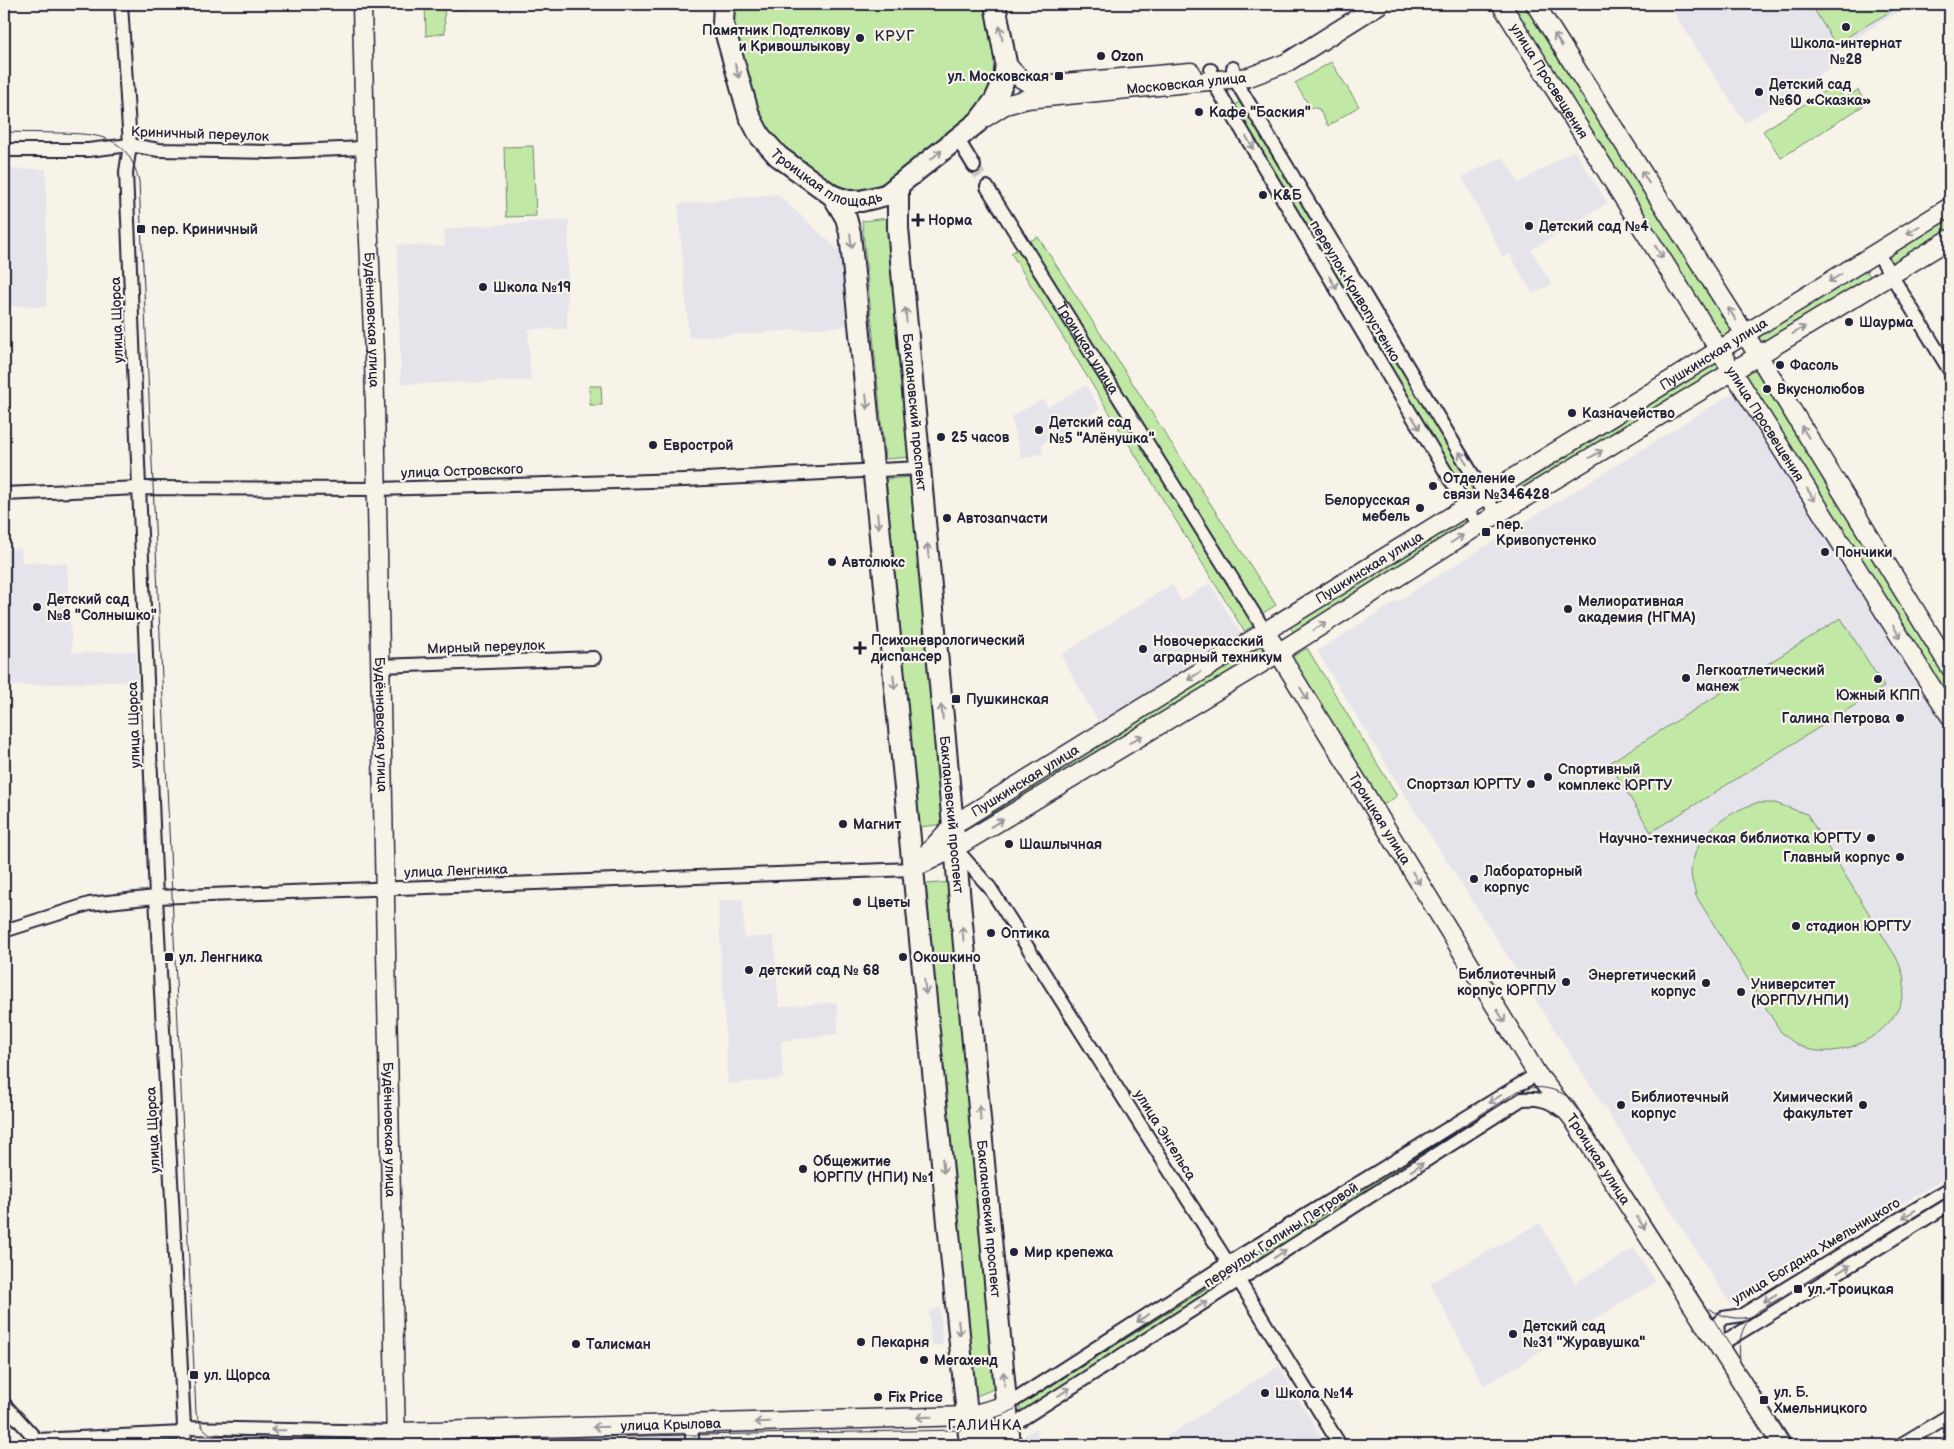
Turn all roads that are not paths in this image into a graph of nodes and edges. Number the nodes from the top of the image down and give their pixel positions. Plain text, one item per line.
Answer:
1 (121, 4) edge
2 (362, 4) edge
3 (708, 4) edge
4 (724, 4) edge
5 (995, 4) edge
6 (1363, 4) edge
7 (1380, 4) edge
8 (1501, 4) edge
9 (1535, 4) edge
10 (724, 24) junction
11 (1006, 63) junction
12 (1234, 74) junction
13 (1212, 76) junction
14 (978, 122) junction
15 (957, 138) junction
16 (130, 145) junction
17 (365, 148) junction
18 (4, 150) edge
19 (974, 166) tunnel mouth
20 (898, 185) junction
21 (987, 187) tunnel mouth
22 (833, 196) junction
23 (1950, 207) edge
24 (1950, 239) edge
25 (1877, 252) junction
26 (1890, 275) junction
27 (1744, 334) junction
28 (1720, 350) junction
29 (1758, 356) junction
30 (1734, 371) junction
31 (1950, 371) edge
32 (920, 468) junction
33 (874, 472) junction
34 (139, 488) junction
35 (377, 489) junction
36 (4, 494) edge
37 (1484, 494) junction
38 (1465, 506) junction
39 (1497, 515) junction
40 (1478, 526) junction
41 (1265, 631) junction
42 (1279, 652) junction
43 (594, 658) dead end
44 (380, 666) junction
45 (1950, 667) edge
46 (1950, 716) edge
47 (953, 825) junction
48 (955, 848) junction
49 (913, 869) junction
50 (385, 889) junction
51 (156, 897) junction
52 (4, 931) edge
53 (1537, 1074) junction
54 (1573, 1119) junction
55 (1950, 1188) edge
56 (1950, 1204) edge
57 (1228, 1263) junction
58 (1239, 1280) junction
59 (1718, 1339) junction
60 (4, 1404) edge
61 (1006, 1405) junction
62 (1950, 1415) edge
63 (968, 1416) junction
64 (692, 1424) junction
65 (184, 1435) edge
66 (1009, 1436) edge
67 (396, 1439) edge
68 (37, 1442) edge
69 (692, 1445) edge
70 (970, 1445) edge
71 (974, 1445) edge
72 (1340, 1445) edge
73 (1782, 1445) edge
74 (1900, 1445) edge

1 - 16 street, улица Щорса
2 - 17 street, Будённовская улица
3 - 10 main road
4 - 10 main road, Троицкая площадь
11 -> 5 main road, Троицкая площадь
6 - 12 street, Московская улица
7 - 12 street, Московская улица
8 -> 28 street, улица Просвещения
27 -> 9 street, улица Просвещения
10 -> 22 main road, Троицкая площадь
11 - 13 street, Московская улица
11 - 14 main road, Троицкая площадь
12 - 13 street, Московская улица
37 -> 12 street, переулок Кривопустенко
13 - 14 street, Московская улица
13 -> 38 street, переулок Кривопустенко
14 - 15 main road, Троицкая площадь
15 - 19 street
20 -> 15 main road, Троицкая площадь
16 - 17 street, Криничный переулок
16 - 18 street, Криничный переулок
16 - 34 street, улица Щорса
17 - 35 street, Будённовская улица
20 - 22 main road, Троицкая площадь
32 -> 20 main road, Баклановский проспект
21 - 41 street, Троицкая улица
22 -> 33 main road
23 -> 25 street, Пушкинская улица
24 - 26 street, Пушкинская улица
25 - 26 street
25 -> 27 street, Пушкинская улица
29 -> 26 street, Пушкинская улица
26 - 31 street
27 - 28 street, Пушкинская улица
27 - 29 street, улица Просвещения
28 - 30 street, улица Просвещения
28 - 37 street, Пушкинская улица
29 - 30 street, Пушкинская улица
45 -> 29 street, улица Просвещения
39 -> 30 street, Пушкинская улица
30 -> 46 street, улица Просвещения
32 - 33 street, улица Островского
47 -> 32 main road, Баклановский проспект
33 - 35 street, улица Островского
33 -> 49 main road
34 - 35 street, улица Островского
34 - 36 street, улица Островского
34 - 51 street, улица Щорса
35 - 44 street, Будённовская улица
37 - 38 street, Пушкинская улица
37 - 39 street, переулок Кривопустенко
38 - 40 street, переулок Кривопустенко
38 - 41 street, Пушкинская улица
39 - 40 street, Пушкинская улица
42 -> 40 street, Пушкинская улица
41 - 42 street, Троицкая улица
41 -> 47 street, Пушкинская улица
48 -> 42 street, Пушкинская улица
42 -> 53 street, Троицкая улица
43 - 44 street, Мирный переулок
44 - 50 street, Будённовская улица
47 - 48 main road, Баклановский проспект
47 - 49 street, Пушкинская улица
48 - 49 street, Пушкинская улица
48 - 57 street, улица Энгельса
61 -> 48 main road, Баклановский проспект
49 - 50 street, улица Ленгника
49 -> 63 main road
50 - 51 street, улица Ленгника
50 - 67 street, Будённовская улица
51 - 52 street, улица Ленгника
51 - 65 street, улица Щорса
53 - 54 street, Троицкая улица
53 -> 57 street, переулок Галины Петровой
58 -> 54 street, переулок Галины Петровой
54 -> 59 street, Троицкая улица
55 -> 59 street, улица Богдана Хмельницкого
59 -> 56 street
57 - 58 street, улица Энгельса
57 -> 61 street, переулок Галины Петровой
66 -> 58 street, переулок Галины Петровой
58 - 72 street, улица Энгельса
59 - 73 street, Троицкая улица
60 - 68 street
61 - 63 street, улица Крылова
61 - 66 main road, Баклановский проспект
62 - 74 street
63 -> 64 street, улица Крылова
63 - 70 main road
64 -> 67 street, улица Крылова
64 - 69 street
67 -> 65 street, улица Крылова
65 - 68 street, улица Крылова
66 - 71 street

